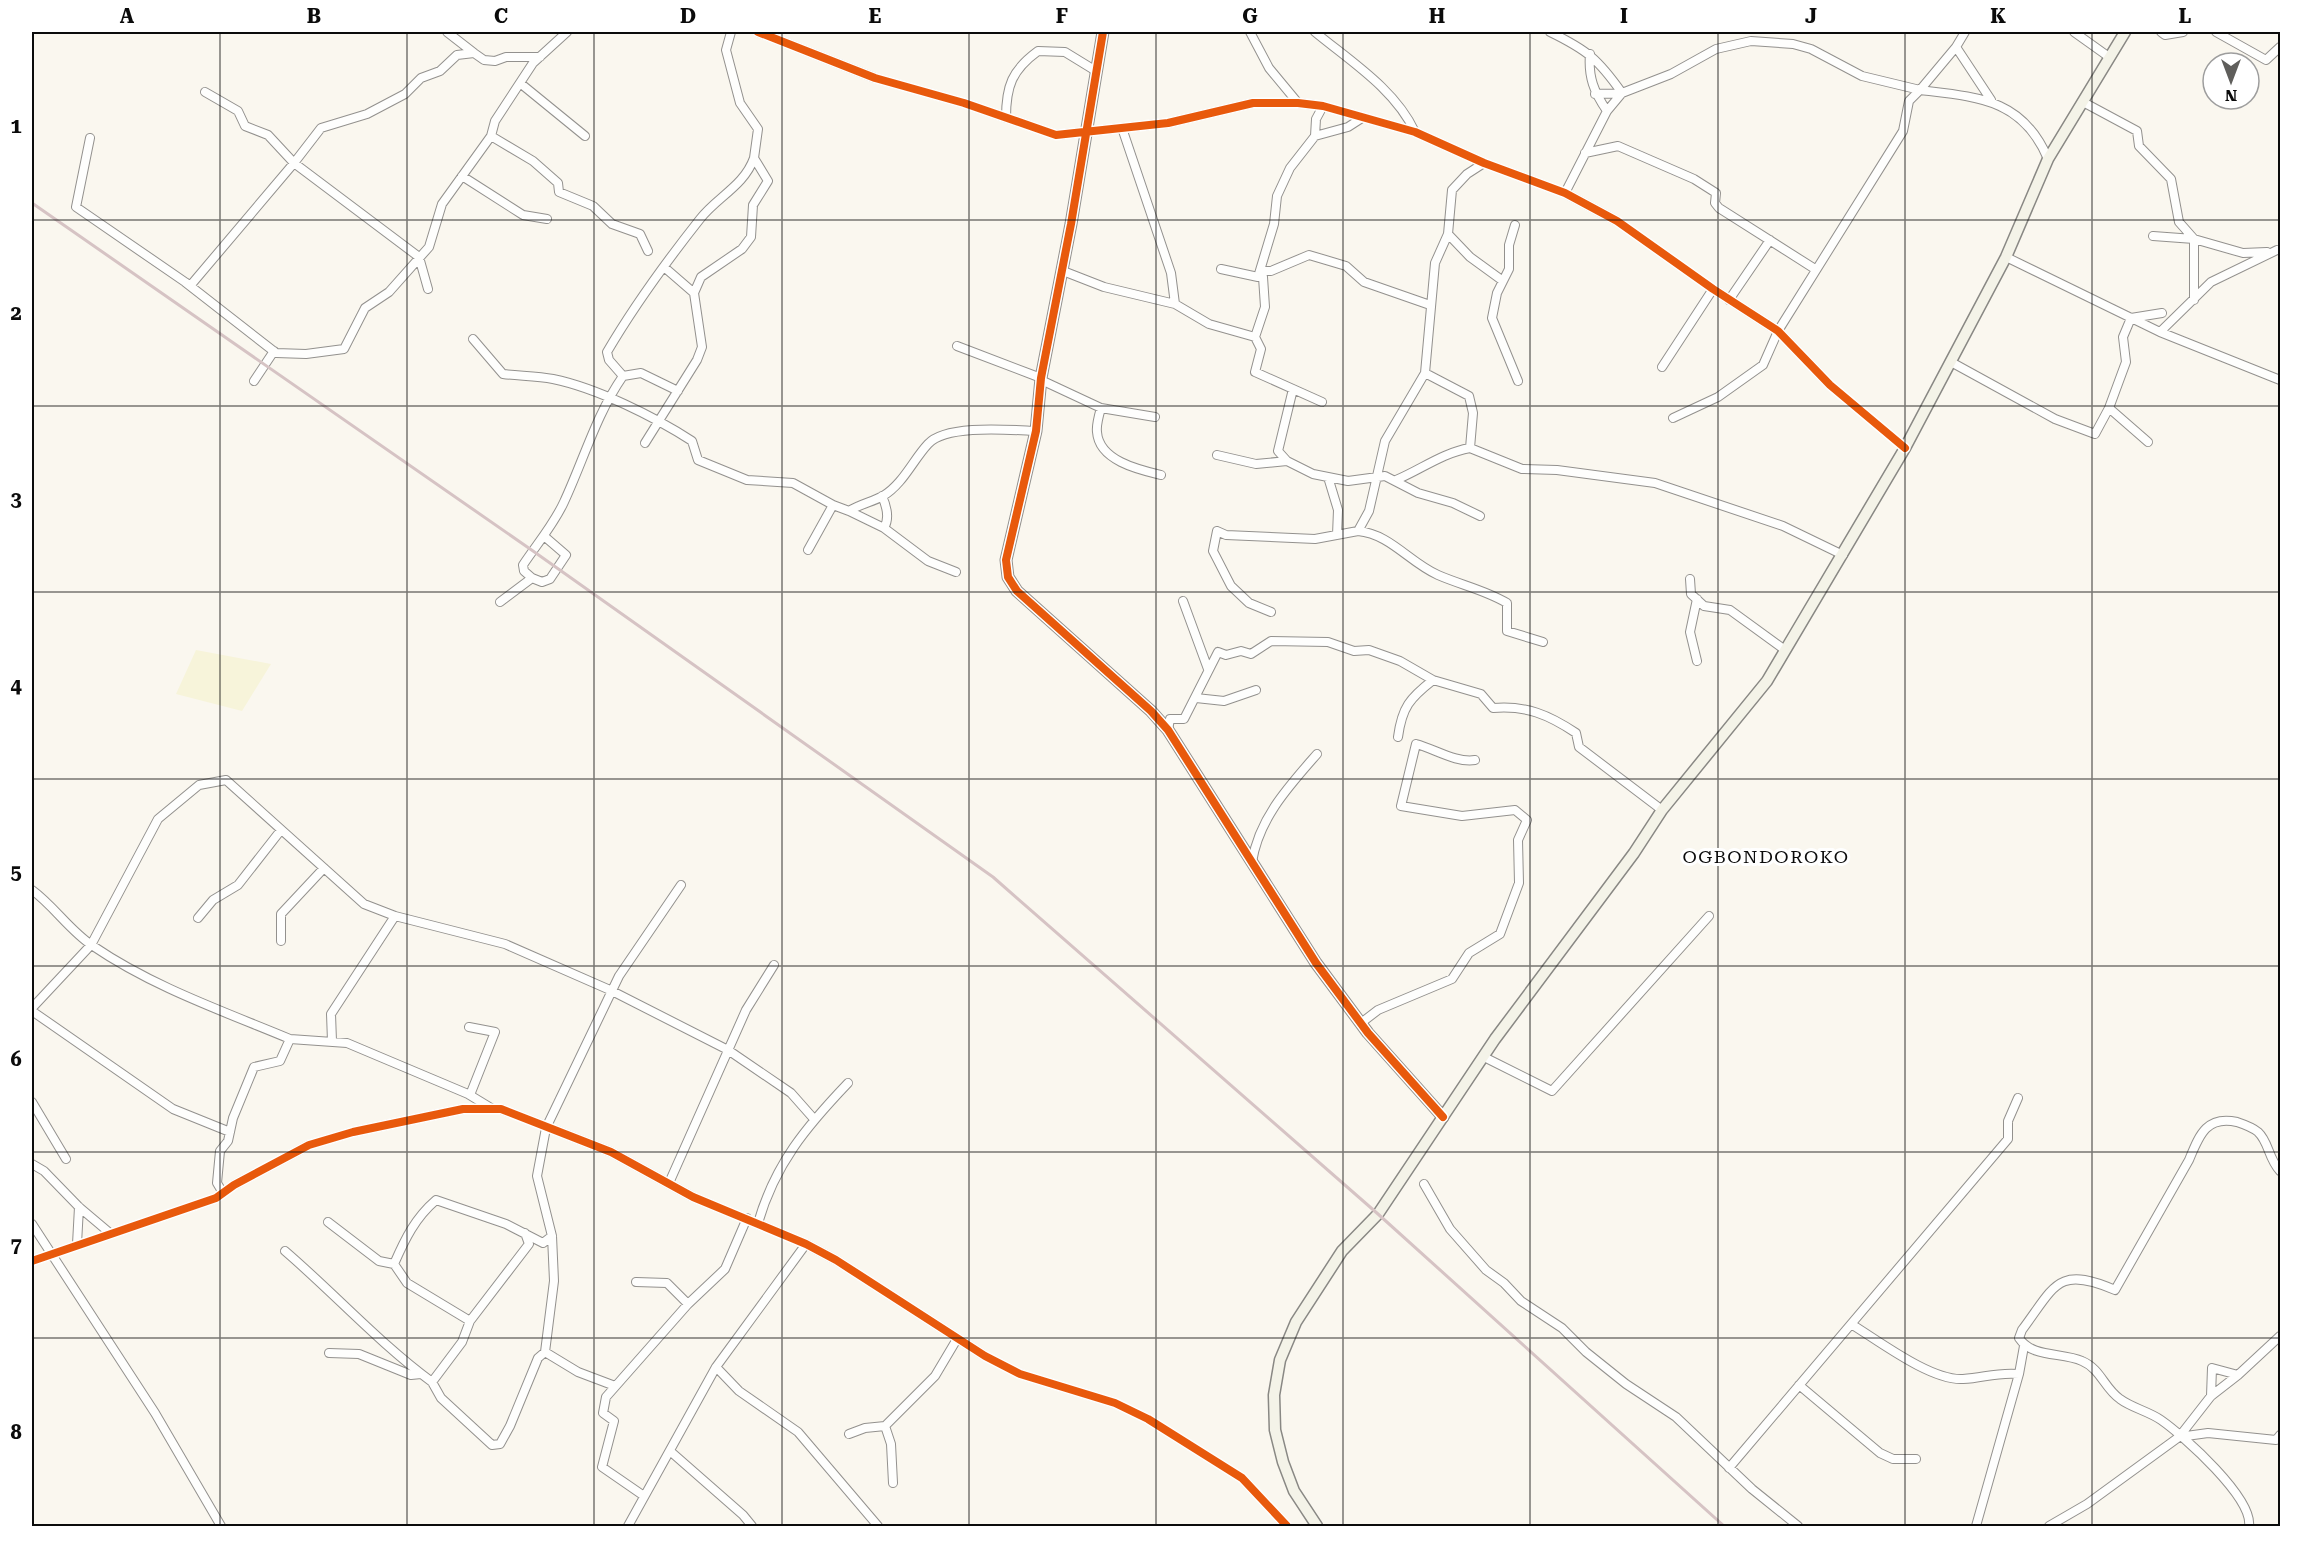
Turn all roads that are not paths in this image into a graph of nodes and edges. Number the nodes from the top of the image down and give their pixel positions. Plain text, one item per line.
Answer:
1 (447, 32) edge
2 (567, 32) edge
3 (731, 32) edge
4 (758, 32) edge
5 (1103, 32) edge
6 (1250, 32) edge
7 (1314, 32) edge
8 (1550, 32) edge
9 (1965, 32) edge
10 (2074, 32) edge
11 (2125, 32) edge
12 (2161, 32) edge
13 (2183, 32) edge
14 (2216, 32) edge
15 (1956, 47) junction
16 (2280, 47) edge
17 (474, 53) junction
18 (1590, 54) junction
19 (540, 57) junction
20 (2109, 57) junction
21 (1096, 71) junction
22 (520, 83) junction
23 (1920, 90) junction
24 (205, 92) dead end
25 (1622, 93) junction
26 (1595, 94) junction
27 (1991, 100) junction
28 (2083, 102) junction
29 (1298, 103) junction
30 (1323, 106) junction
31 (1607, 111) junction
32 (1006, 118) junction
33 (1362, 118) junction
34 (1122, 128) junction
35 (1415, 132) junction
36 (1085, 133) junction
37 (491, 136) junction
38 (585, 136) dead end
39 (1315, 136) junction
40 (90, 138) dead end
41 (1585, 153) junction
42 (754, 158) junction
43 (2048, 159) junction
44 (294, 163) junction
45 (1484, 164) junction
46 (462, 177) junction
47 (1565, 193) junction
48 (547, 219) dead end
49 (1515, 225) dead end
50 (1448, 234) junction
51 (2153, 236) dead end
52 (2194, 239) junction
53 (1770, 240) junction
54 (2279, 250) edge
55 (648, 251) dead end
56 (419, 257) junction
57 (2006, 257) junction
58 (664, 267) junction
59 (1221, 269) dead end
60 (1815, 269) junction
61 (1063, 271) junction
62 (1259, 274) junction
63 (1503, 281) junction
64 (190, 286) junction
65 (428, 289) dead end
66 (1713, 290) junction
67 (694, 293) junction
68 (1729, 300) junction
69 (2194, 300) junction
70 (1175, 304) junction
71 (1430, 305) junction
72 (2162, 314) dead end
73 (2131, 318) junction
74 (1778, 332) junction
75 (2160, 332) junction
76 (1255, 337) junction
77 (473, 339) dead end
78 (957, 346) dead end
79 (274, 351) junction
80 (1951, 362) junction
81 (1662, 367) dead end
82 (1425, 373) junction
83 (623, 376) junction
84 (1041, 379) junction
85 (2280, 380) edge
86 (254, 381) dead end
87 (1518, 381) dead end
88 (1293, 389) junction
89 (678, 391) junction
90 (608, 399) junction
91 (1322, 402) dead end
92 (1101, 408) junction
93 (2109, 408) junction
94 (1155, 417) dead end
95 (1673, 418) dead end
96 (660, 420) junction
97 (1036, 431) junction
98 (2148, 442) dead end
99 (645, 443) dead end
100 (1470, 448) junction
101 (1905, 448) junction
102 (1217, 455) dead end
103 (1287, 461) junction
104 (1161, 475) dead end
105 (1328, 477) junction
106 (1374, 479) junction
107 (1395, 480) junction
108 (882, 496) junction
109 (833, 505) junction
110 (849, 511) junction
111 (1480, 516) dead end
112 (884, 528) junction
113 (1358, 531) junction
114 (1337, 535) junction
115 (544, 536) junction
116 (807, 550) dead end
117 (1843, 555) junction
118 (956, 572) dead end
119 (532, 578) junction
120 (1690, 579) dead end
121 (1697, 599) junction
122 (1183, 601) dead end
123 (500, 602) dead end
124 (1271, 612) dead end
125 (1543, 642) dead end
126 (1785, 650) junction
127 (1697, 661) dead end
128 (1208, 669) junction
129 (1433, 680) junction
130 (1256, 690) dead end
131 (1196, 698) junction
132 (1168, 730) junction
133 (1398, 737) dead end
134 (1317, 754) dead end
135 (1475, 760) dead end
136 (1662, 810) junction
137 (281, 830) junction
138 (1252, 863) junction
139 (324, 868) junction
140 (681, 885) dead end
141 (32, 890) edge
142 (395, 916) junction
143 (1709, 916) dead end
144 (198, 918) dead end
145 (281, 940) dead end
146 (91, 945) junction
147 (774, 965) dead end
148 (612, 991) junction
149 (32, 1010) edge
150 (1361, 1023) junction
151 (469, 1027) dead end
152 (290, 1039) junction
153 (332, 1041) junction
154 (728, 1050) junction
155 (1484, 1057) junction
156 (848, 1083) dead end
157 (470, 1095) junction
158 (2018, 1098) dead end
159 (32, 1102) edge
160 (492, 1108) junction
161 (1443, 1117) junction
162 (814, 1119) junction
163 (546, 1128) junction
164 (230, 1132) junction
165 (66, 1159) dead end
166 (32, 1164) edge
167 (2280, 1171) edge
168 (669, 1183) junction
169 (1424, 1184) dead end
170 (224, 1193) junction
171 (79, 1207) junction
172 (747, 1218) junction
173 (328, 1222) dead end
174 (758, 1223) junction
175 (32, 1224) edge
176 (525, 1232) junction
177 (111, 1234) junction
178 (552, 1236) junction
179 (77, 1244) junction
180 (806, 1244) junction
181 (285, 1251) dead end
182 (53, 1255) junction
183 (32, 1260) edge
184 (394, 1264) junction
185 (636, 1282) dead end
186 (688, 1304) junction
187 (470, 1321) junction
188 (1851, 1324) junction
189 (2280, 1336) edge
190 (957, 1339) junction
191 (2024, 1346) junction
192 (544, 1352) junction
193 (329, 1353) dead end
194 (716, 1367) junction
195 (421, 1374) junction
196 (2019, 1374) junction
197 (2238, 1376) junction
198 (432, 1382) junction
199 (1799, 1385) junction
200 (615, 1386) junction
201 (2211, 1396) junction
202 (885, 1426) junction
203 (849, 1434) dead end
204 (2179, 1437) junction
205 (2279, 1439) edge
206 (670, 1451) junction
207 (1916, 1459) dead end
208 (1729, 1468) junction
209 (893, 1483) dead end
210 (644, 1496) junction
211 (221, 1527) edge
212 (628, 1527) edge
213 (752, 1527) edge
214 (878, 1527) edge
215 (1287, 1527) edge
216 (1317, 1527) edge
217 (1798, 1527) edge
218 (1976, 1527) edge
219 (2049, 1527) edge
220 (2248, 1527) edge

1 - 17 street
2 - 19 street
3 - 42 street
4 - 32 street
5 - 21 street
6 - 29 street
7 - 35 street
8 - 18 street
9 - 15 street
10 - 20 street
11 - 20 main road
12 - 13 street
14 - 16 street
15 - 23 street
15 - 27 street
17 - 19 street
17 - 44 street
18 - 25 street
18 - 26 street
19 - 22 street
20 - 28 main road
21 - 32 street
21 - 36 street
22 - 37 street
22 - 38 street
23 - 25 street
23 - 27 street
23 - 60 street
24 - 44 street
25 - 26 street
25 - 31 street
26 - 31 street
27 - 43 street
28 - 43 main road
28 - 52 street
29 - 30 street
29 - 34 street
30 - 33 street
30 - 39 street
31 - 41 street
32 - 36 street
33 - 35 street
33 - 39 street
34 - 36 street
34 - 70 street
35 - 45 street
36 - 61 street
37 - 46 street
37 - 55 street
39 - 62 street
40 - 64 street
41 - 47 street
41 - 53 street
42 - 58 street
42 - 67 street
43 - 57 main road
44 - 56 street
44 - 64 street
45 - 47 street
45 - 50 street
46 - 48 street
46 - 56 street
47 - 66 street
49 - 63 street
50 - 63 street
50 - 71 street
51 - 52 street
52 - 54 street
52 - 69 street
53 - 60 street
53 - 68 street
54 - 69 street
56 - 65 street
56 - 79 street
57 - 73 street
57 - 80 main road
58 - 67 street
58 - 83 street
59 - 62 street
60 - 74 street
61 - 70 street
61 - 84 street
62 - 71 street
62 - 76 street
63 - 87 street
64 - 79 street
66 - 68 street
66 - 81 street
67 - 89 street
68 - 74 street
69 - 75 street
70 - 76 street
71 - 82 street
72 - 73 street
73 - 75 street
73 - 93 street
74 - 95 street
74 - 101 street
75 - 85 street
76 - 88 street
77 - 90 street
78 - 84 street
79 - 86 street
80 - 93 street
80 - 101 main road
82 - 100 street
82 - 106 street
83 - 89 street
83 - 90 street
84 - 92 street
84 - 97 street
88 - 91 street
88 - 103 street
89 - 96 street
90 - 96 street
90 - 115 street
92 - 94 street
92 - 104 street
93 - 98 street
96 - 99 street
96 - 109 street
97 - 108 street
97 - 132 street
100 - 107 street
100 - 117 street
101 - 117 main road
102 - 103 street
103 - 105 street
105 - 106 street
105 - 114 street
106 - 107 street
106 - 113 street
107 - 111 street
108 - 110 street
108 - 112 street
109 - 110 street
109 - 116 street
110 - 112 street
112 - 118 street
113 - 114 street
113 - 125 street
114 - 124 street
115 - 119 street
115 - 119 street
117 - 126 main road
119 - 123 street
120 - 121 street
121 - 126 street
121 - 127 street
122 - 128 street
126 - 136 main road
128 - 129 street
128 - 131 street
129 - 133 street
129 - 136 street
130 - 131 street
131 - 132 street
132 - 138 street
134 - 138 street
135 - 150 street
136 - 155 main road
137 - 139 street
137 - 144 street
137 - 146 street
138 - 150 street
139 - 142 street
139 - 145 street
140 - 148 street
141 - 146 street
142 - 148 street
142 - 153 street
143 - 155 street
146 - 149 street
146 - 152 street
147 - 154 street
148 - 154 street
148 - 163 street
149 - 164 street
150 - 161 street
151 - 157 street
152 - 153 street
152 - 164 street
153 - 157 street
154 - 162 street
154 - 168 street
155 - 161 main road
156 - 162 street
157 - 160 street
158 - 188 street
159 - 165 street
160 - 163 street
160 - 170 street
161 - 216 main road
162 - 174 street
163 - 168 street
163 - 178 street
164 - 170 street
166 - 171 street
167 - 191 street
168 - 172 street
169 - 208 street
170 - 177 street
171 - 177 street
171 - 179 street
172 - 174 street
172 - 186 street
173 - 184 street
174 - 180 street
175 - 182 street
176 - 178 street
176 - 184 street
176 - 187 street
177 - 179 street
178 - 192 street
179 - 182 street
180 - 190 street
180 - 194 street
181 - 195 street
182 - 183 street
182 - 211 street
184 - 187 street
185 - 186 street
186 - 200 street
187 - 198 street
188 - 196 street
188 - 199 street
189 - 197 street
190 - 202 street
190 - 215 street
191 - 196 street
191 - 204 street
192 - 198 street
192 - 200 street
193 - 195 street
194 - 206 street
194 - 214 street
195 - 198 street
196 - 218 street
197 - 201 street
197 - 201 street
199 - 207 street
199 - 208 street
200 - 210 street
201 - 204 street
202 - 203 street
202 - 209 street
204 - 205 street
204 - 219 street
204 - 220 street
206 - 210 street
206 - 213 street
208 - 217 street
210 - 212 street

